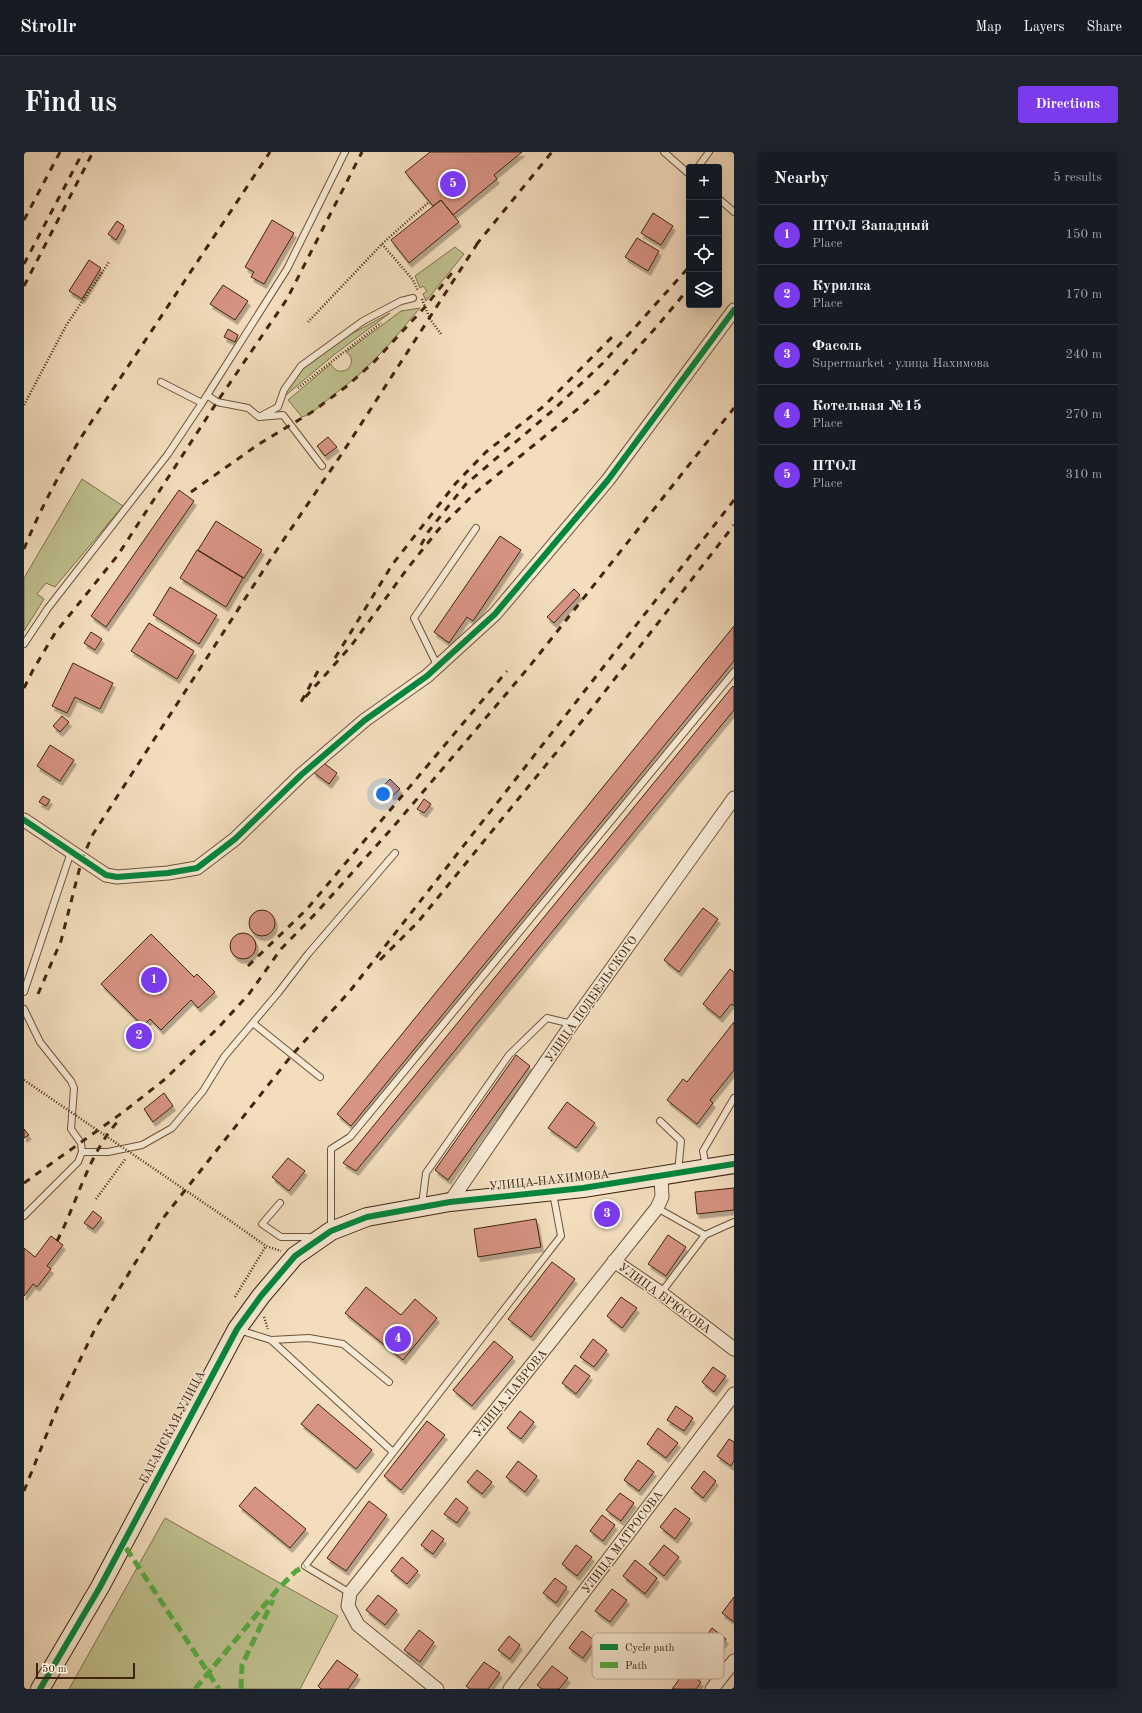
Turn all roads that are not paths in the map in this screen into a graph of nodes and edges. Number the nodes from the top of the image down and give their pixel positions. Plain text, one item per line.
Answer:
1 (345, 152) edge
2 (664, 152) edge
3 (709, 152) edge
4 (700, 164) edge
5 (686, 171) edge
6 (720, 200) edge
7 (734, 212) edge
8 (413, 298) dead end
9 (734, 310) edge
10 (161, 382) dead end
11 (207, 395) junction
12 (202, 403) junction
13 (259, 417) junction
14 (322, 466) dead end
15 (476, 528) dead end
16 (24, 644) edge
17 (438, 667) junction
18 (733, 675) edge
19 (734, 798) edge
20 (24, 820) edge
21 (71, 852) junction
22 (395, 852) dead end
23 (24, 992) edge
24 (24, 1009) edge
25 (253, 1023) junction
26 (572, 1024) junction
27 (320, 1077) dead end
28 (734, 1098) edge
29 (660, 1120) dead end
30 (82, 1152) junction
31 (734, 1164) edge
32 (706, 1169) junction
33 (669, 1175) junction
34 (553, 1191) junction
35 (450, 1202) junction
36 (280, 1203) dead end
37 (421, 1207) junction
38 (657, 1208) junction
39 (24, 1216) edge
40 (367, 1217) joint
41 (734, 1222) edge
42 (327, 1234) junction
43 (705, 1236) junction
44 (614, 1261) junction
45 (661, 1293) junction
46 (237, 1329) junction
47 (271, 1340) junction
48 (734, 1349) edge
49 (389, 1382) dead end
50 (734, 1394) edge
51 (393, 1452) junction
52 (349, 1599) junction
53 (734, 1661) edge
54 (724, 1674) edge
55 (720, 1679) edge
56 (40, 1689) edge
57 (437, 1689) edge
58 (510, 1689) edge
59 (712, 1689) edge

1 - 11 lane
2 - 5 lane
3 - 4 lane
6 - 7 lane
8 - 13 lane
9 - 17 street
10 - 12 lane
11 - 12 lane
11 - 13 lane
12 - 16 lane
13 - 14 lane
15 - 17 lane
17 - 21 street
18 - 42 lane
19 - 26 street, УЛИЦА ПОДБЕЛЬСКОГО
20 - 21 street
21 - 23 lane
22 - 25 lane
24 - 30 lane
25 - 27 lane
25 - 30 lane
26 - 35 street, УЛИЦА ПОДБЕЛЬСКОГО
26 - 37 lane
28 - 32 lane
29 - 33 lane
30 - 39 lane
31 - 32 street, УЛИЦА НАХИМОВА
32 - 33 street, УЛИЦА НАХИМОВА
33 - 34 street, УЛИЦА НАХИМОВА
33 - 38 street, УЛИЦА ЛАВРОВА
34 - 35 street, УЛИЦА НАХИМОВА
34 - 51 lane
35 - 37 street, УЛИЦА НАХИМОВА
36 - 42 lane
37 - 40 street, УЛИЦА НАХИМОВА
38 - 43 lane
38 - 44 street, УЛИЦА ЛАВРОВА
40 - 42 street, БАГАНСКАЯ УЛИЦА
41 - 43 lane
42 - 46 street, БАГАНСКАЯ УЛИЦА
43 - 45 lane
44 - 45 street, УЛИЦА БРЮСОВА
44 - 52 street, УЛИЦА ЛАВРОВА
45 - 48 street, УЛИЦА БРЮСОВА
46 - 47 lane
46 - 56 street, БАГАНСКАЯ УЛИЦА
47 - 49 lane
47 - 51 lane
50 - 58 street, УЛИЦА МАТРОСОВА
51 - 52 lane
52 - 57 street
53 - 54 street
55 - 59 street

